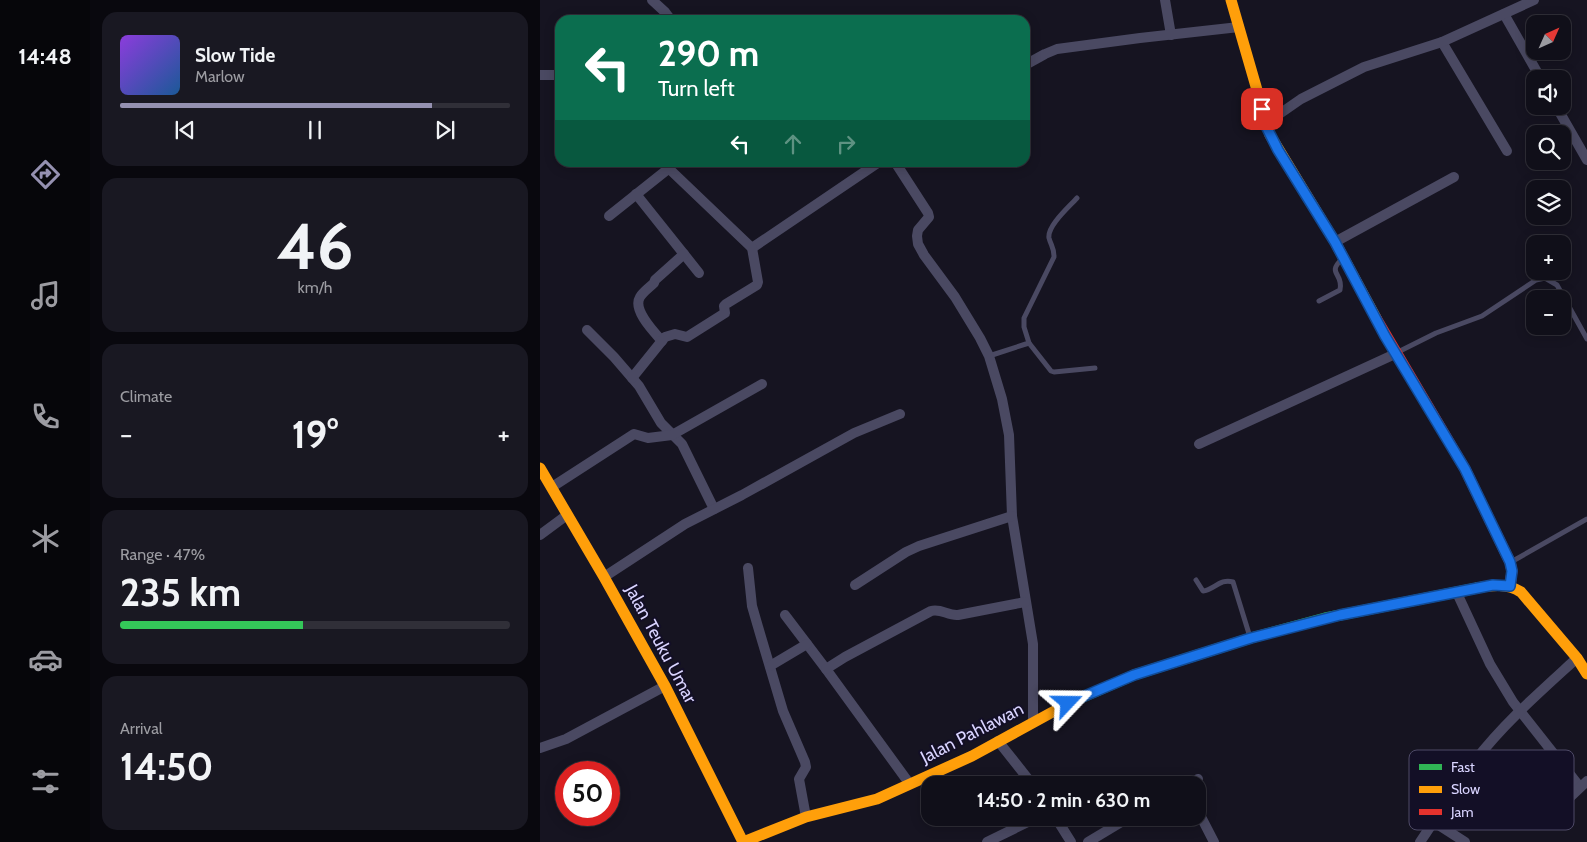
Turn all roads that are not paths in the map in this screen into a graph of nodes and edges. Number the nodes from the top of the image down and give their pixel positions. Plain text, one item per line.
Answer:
1 (652, 0) edge
2 (1165, 0) edge
3 (1231, 0) edge
4 (1534, 0) edge
5 (1504, 14) junction
6 (667, 15) edge
7 (1239, 27) junction
8 (1171, 35) junction
9 (1442, 42) junction
10 (1030, 62) edge
11 (1536, 70) edge
12 (540, 75) edge
13 (555, 75) edge
14 (1561, 115) edge
15 (1265, 124) junction
16 (1507, 151) dead end
17 (1587, 160) edge
18 (664, 167) edge
19 (666, 167) edge
20 (872, 167) edge
21 (897, 167) edge
22 (1454, 177) dead end
23 (636, 194) junction
24 (1077, 198) dead end
25 (609, 216) dead end
26 (1335, 242) junction
27 (752, 248) junction
28 (684, 254) junction
29 (1343, 258) junction
30 (699, 273) dead end
31 (1318, 301) dead end
32 (587, 330) dead end
33 (1587, 339) edge
34 (662, 341) junction
35 (1029, 343) junction
36 (1395, 354) junction
37 (989, 356) junction
38 (1095, 368) dead end
39 (632, 378) junction
40 (762, 384) dead end
41 (900, 414) dead end
42 (672, 434) junction
43 (1199, 444) dead end
44 (540, 468) edge
45 (552, 487) junction
46 (714, 509) junction
47 (568, 514) junction
48 (1012, 516) junction
49 (1587, 519) edge
50 (540, 535) edge
51 (1510, 562) junction
52 (748, 568) dead end
53 (604, 577) junction
54 (1196, 580) dead end
55 (855, 585) dead end
56 (1510, 586) junction
57 (1457, 593) junction
58 (1025, 602) junction
59 (785, 615) dead end
60 (1251, 638) junction
61 (807, 644) junction
62 (1577, 658) junction
63 (770, 666) junction
64 (826, 669) junction
65 (1587, 674) edge
66 (665, 686) junction
67 (1519, 711) junction
68 (1033, 721) junction
69 (998, 741) junction
70 (540, 748) edge
71 (1484, 750) edge
72 (1554, 750) edge
73 (1574, 773) edge
74 (1026, 776) edge
75 (909, 783) junction
76 (1584, 784) edge
77 (1574, 794) edge
78 (806, 817) junction
79 (1020, 826) edge
80 (1061, 826) edge
81 (1115, 826) edge
82 (1206, 826) edge
83 (1428, 830) edge
84 (1446, 830) edge
85 (743, 842) edge
86 (987, 842) edge
87 (1071, 842) edge
88 (1088, 842) edge
89 (1214, 842) edge
90 (1420, 842) edge
91 (1465, 842) edge

1 - 6 street
2 - 8 street
3 - 7 main road
4 - 5 street
5 - 9 street
5 - 11 street
7 - 8 street
7 - 15 main road
8 - 10 street
9 - 15 street
9 - 16 street
12 - 13 street
14 - 17 street
15 - 26 main road
18 - 23 street
19 - 27 street
20 - 27 street
21 - 37 street
22 - 26 street
23 - 25 street
23 - 28 street
24 - 35 lane
26 - 29 main road
27 - 34 street
28 - 30 street
28 - 34 street
29 - 31 lane
29 - 36 main road
32 - 39 street
33 - 36 lane
34 - 39 street
35 - 37 lane
35 - 38 lane
36 - 43 street
36 - 51 main road
37 - 48 street
39 - 42 street
40 - 42 street
41 - 46 street
42 - 45 street
42 - 46 street
44 - 45 main road, Jalan Teuku Umar
45 - 47 main road, Jalan Teuku Umar
46 - 53 street
47 - 50 street
47 - 53 main road, Jalan Teuku Umar
48 - 55 street
48 - 58 street
49 - 51 lane
51 - 56 main road
52 - 63 street
53 - 66 main road, Jalan Teuku Umar
54 - 60 lane
56 - 57 main road, Jalan Pahlawan
56 - 62 main road
57 - 60 main road, Jalan Pahlawan
57 - 67 street
58 - 64 street
58 - 68 street
59 - 61 street
60 - 68 main road, Jalan Pahlawan
61 - 63 street
61 - 64 street
62 - 65 main road
62 - 67 street
63 - 78 street
64 - 75 street
66 - 70 street
66 - 85 main road, Jalan Teuku Umar
67 - 71 street
67 - 72 street
68 - 69 main road, Jalan Pahlawan
69 - 74 street
69 - 75 main road, Jalan Pahlawan
73 - 76 street
75 - 78 main road, Jalan Pahlawan
76 - 77 street
78 - 85 main road, Jalan Pahlawan
79 - 86 street
80 - 87 street
81 - 88 street
82 - 89 street
83 - 90 street
84 - 91 street

